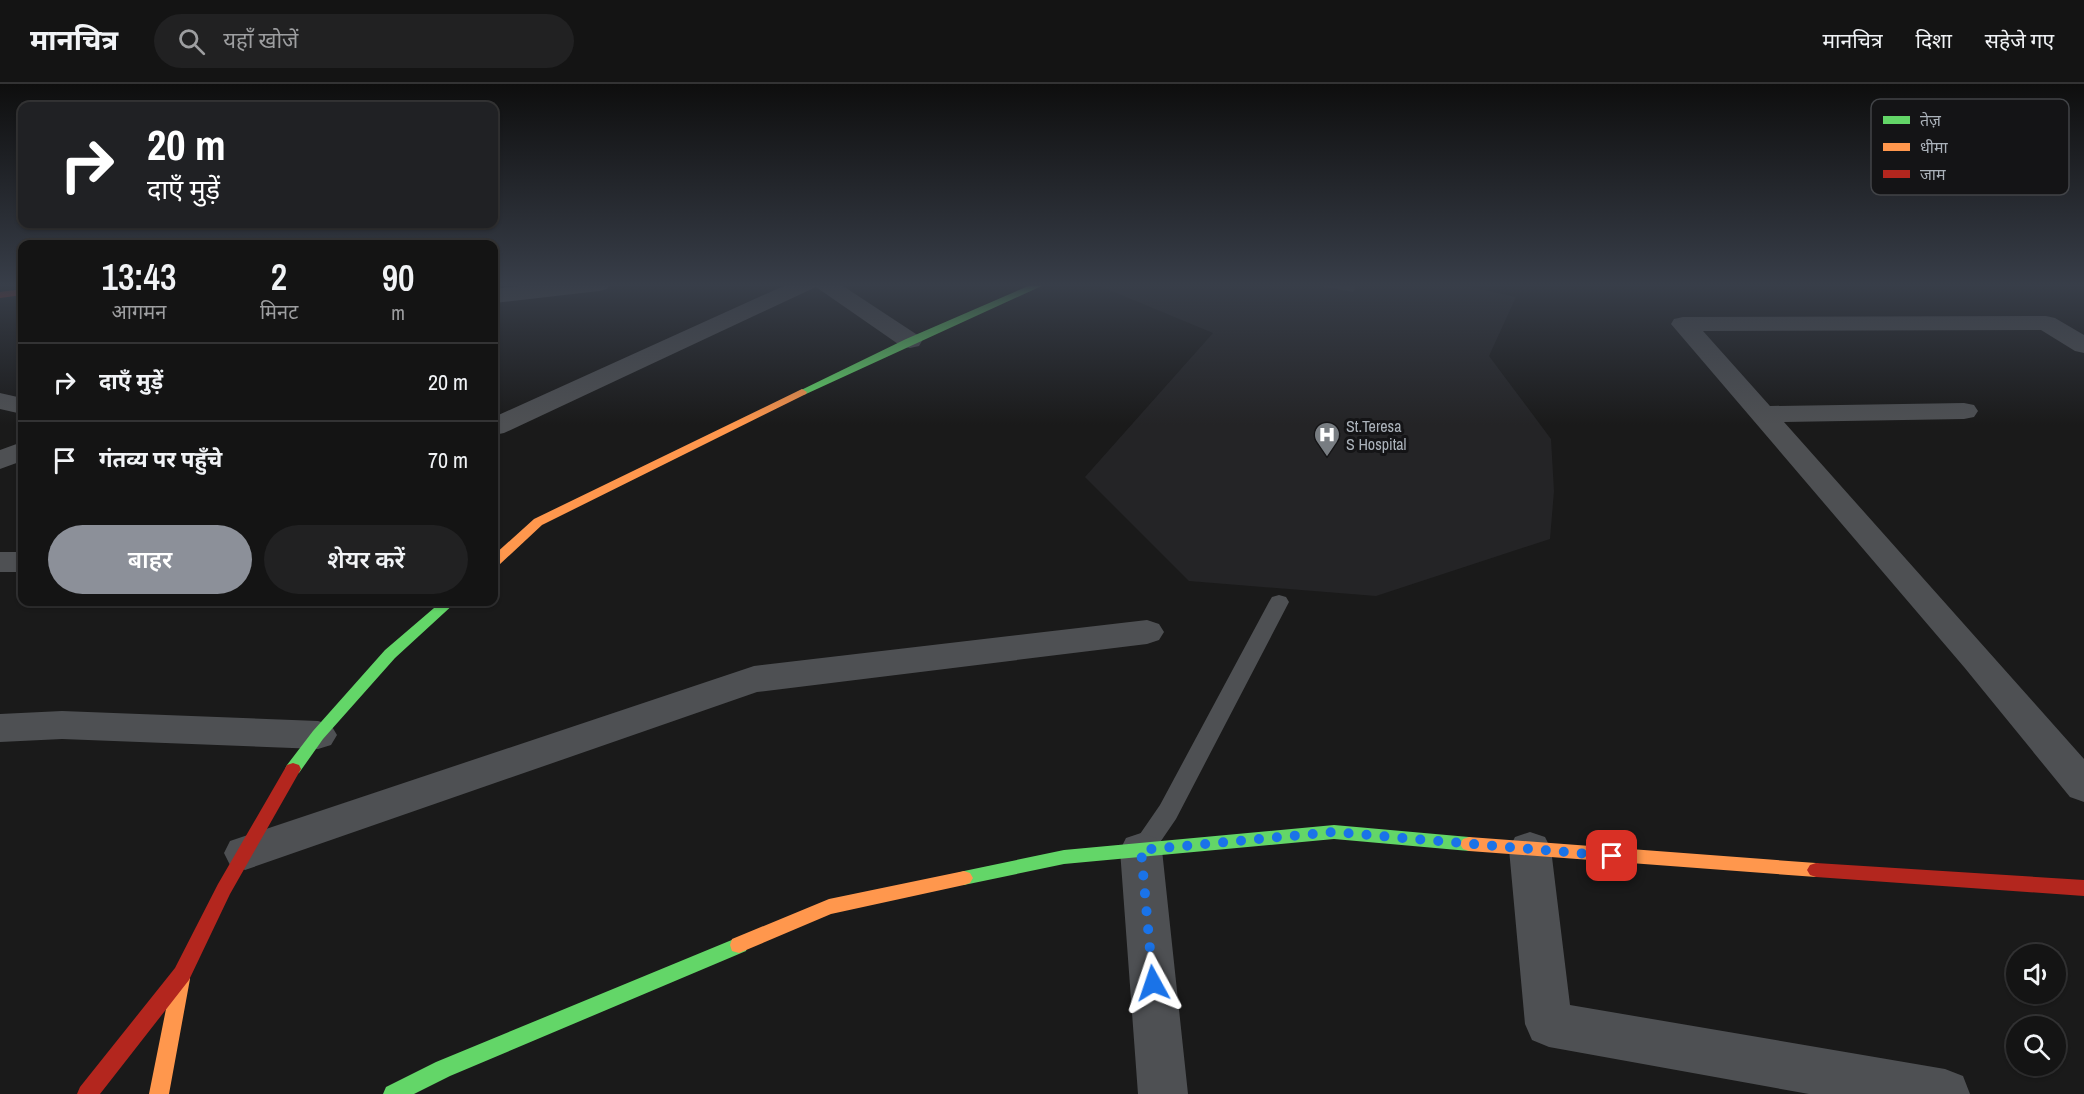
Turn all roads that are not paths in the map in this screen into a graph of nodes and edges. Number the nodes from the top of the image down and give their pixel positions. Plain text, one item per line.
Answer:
1 (704, 331) edge
2 (895, 331) edge
3 (933, 331) edge
4 (1689, 331) edge
5 (2059, 331) edge
6 (910, 341) junction
7 (2084, 346) edge
8 (0, 401) edge
9 (18, 405) edge
10 (1964, 411) dead end
11 (1763, 414) junction
12 (498, 425) edge
13 (18, 453) edge
14 (0, 460) edge
15 (498, 558) edge
16 (0, 562) edge
17 (18, 562) edge
18 (1279, 602) dead end
19 (444, 606) edge
20 (1147, 632) dead end
21 (0, 728) edge
22 (318, 735) junction
23 (2084, 786) edge
24 (1530, 849) junction
25 (1141, 850) junction
26 (245, 853) junction
27 (2084, 888) edge
28 (182, 974) junction
29 (1809, 1081) edge
30 (87, 1094) edge
31 (159, 1094) edge
32 (393, 1094) edge
33 (1163, 1094) edge
34 (1945, 1094) edge

1 - 12 street
2 - 6 street
3 - 6 street
4 - 11 street
5 - 7 street
6 - 15 street
8 - 9 street
10 - 11 street
11 - 23 street
13 - 14 street
16 - 17 street
18 - 25 lane
19 - 22 street
20 - 26 street
21 - 22 street
22 - 26 street
24 - 25 street
24 - 27 street
24 - 29 street
25 - 32 street
25 - 33 street
26 - 28 street
28 - 30 street
28 - 31 street
29 - 34 street

